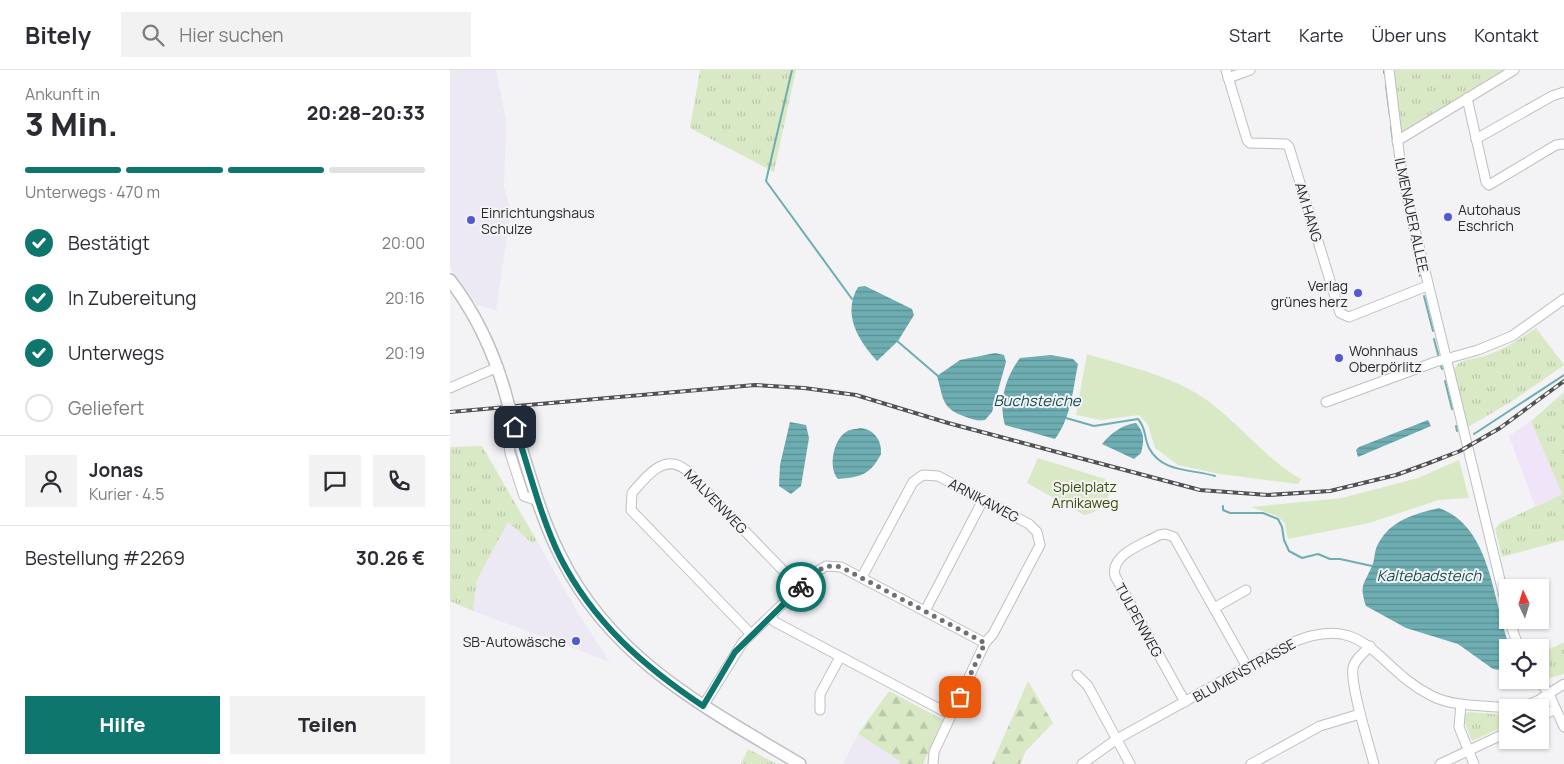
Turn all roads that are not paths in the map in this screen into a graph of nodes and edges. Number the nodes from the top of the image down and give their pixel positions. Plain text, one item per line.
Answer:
1 (1250, 70) edge
2 (1389, 70) edge
3 (1514, 70) edge
4 (1227, 74) edge
5 (1564, 92) edge
6 (1467, 98) junction
7 (1476, 140) junction
8 (1397, 141) junction
9 (1564, 144) edge
10 (450, 280) edge
11 (1428, 286) junction
12 (1564, 299) edge
13 (1445, 359) junction
14 (498, 367) junction
15 (450, 388) edge
16 (1326, 402) dead end
17 (983, 500) junction
18 (862, 577) junction
19 (1499, 579) edge
20 (800, 588) junction
21 (1246, 590) dead end
22 (1214, 608) junction
23 (925, 611) junction
24 (771, 617) junction
25 (751, 634) junction
26 (985, 643) junction
27 (1370, 646) junction
28 (840, 657) junction
29 (1247, 667) junction
30 (1077, 676) dead end
31 (1564, 684) edge
32 (1545, 689) edge
33 (1549, 694) junction
34 (1539, 699) edge
35 (1185, 702) junction
36 (1461, 704) junction
37 (703, 706) junction
38 (1499, 707) edge
39 (1555, 709) junction
40 (820, 710) dead end
41 (1549, 712) edge
42 (1360, 714) junction
43 (951, 715) junction
44 (1564, 727) edge
45 (1499, 736) edge
46 (1117, 739) junction
47 (1468, 751) junction
48 (800, 764) edge
49 (932, 764) edge
50 (1082, 764) edge
51 (1130, 764) edge
52 (1252, 764) edge
53 (1374, 764) edge
54 (1440, 764) edge
55 (1474, 764) edge

1 - 4 street, AM HANG
2 - 8 street, ILMENAUER ALLEE
3 - 6 street
4 - 11 street, AM HANG
5 - 7 street
6 - 7 street
6 - 8 street
7 - 9 street
8 - 11 street, ILMENAUER ALLEE
10 - 14 main road
11 - 13 street, ILMENAUER ALLEE
12 - 13 street
13 - 16 street
13 - 19 street, ILMENAUER ALLEE
14 - 15 street
14 - 37 main road, bridge
17 - 18 street, ARNIKAWEG
17 - 23 street
17 - 26 street, ARNIKAWEG
18 - 20 street
18 - 23 street
20 - 24 street
20 - 25 street, MALVENWEG
21 - 22 street
22 - 29 street, TULPENWEG
22 - 35 street, TULPENWEG
23 - 26 street
24 - 25 street
24 - 28 street
25 - 37 street
26 - 43 street
27 - 29 street, BLUMENSTRASSE
27 - 36 street, BLUMENSTRASSE
27 - 42 street
28 - 40 street
28 - 43 street
29 - 35 street, BLUMENSTRASSE
30 - 46 street
31 - 33 street
32 - 33 street
33 - 34 street
33 - 39 street
35 - 46 street, BLUMENSTRASSE
36 - 38 street, BLUMENSTRASSE
36 - 47 street
37 - 48 main road
39 - 41 street
39 - 44 street
42 - 52 street
42 - 53 street
43 - 49 street
45 - 47 street
46 - 50 street, BLUMENSTRASSE
46 - 51 street
47 - 54 street
47 - 55 street

